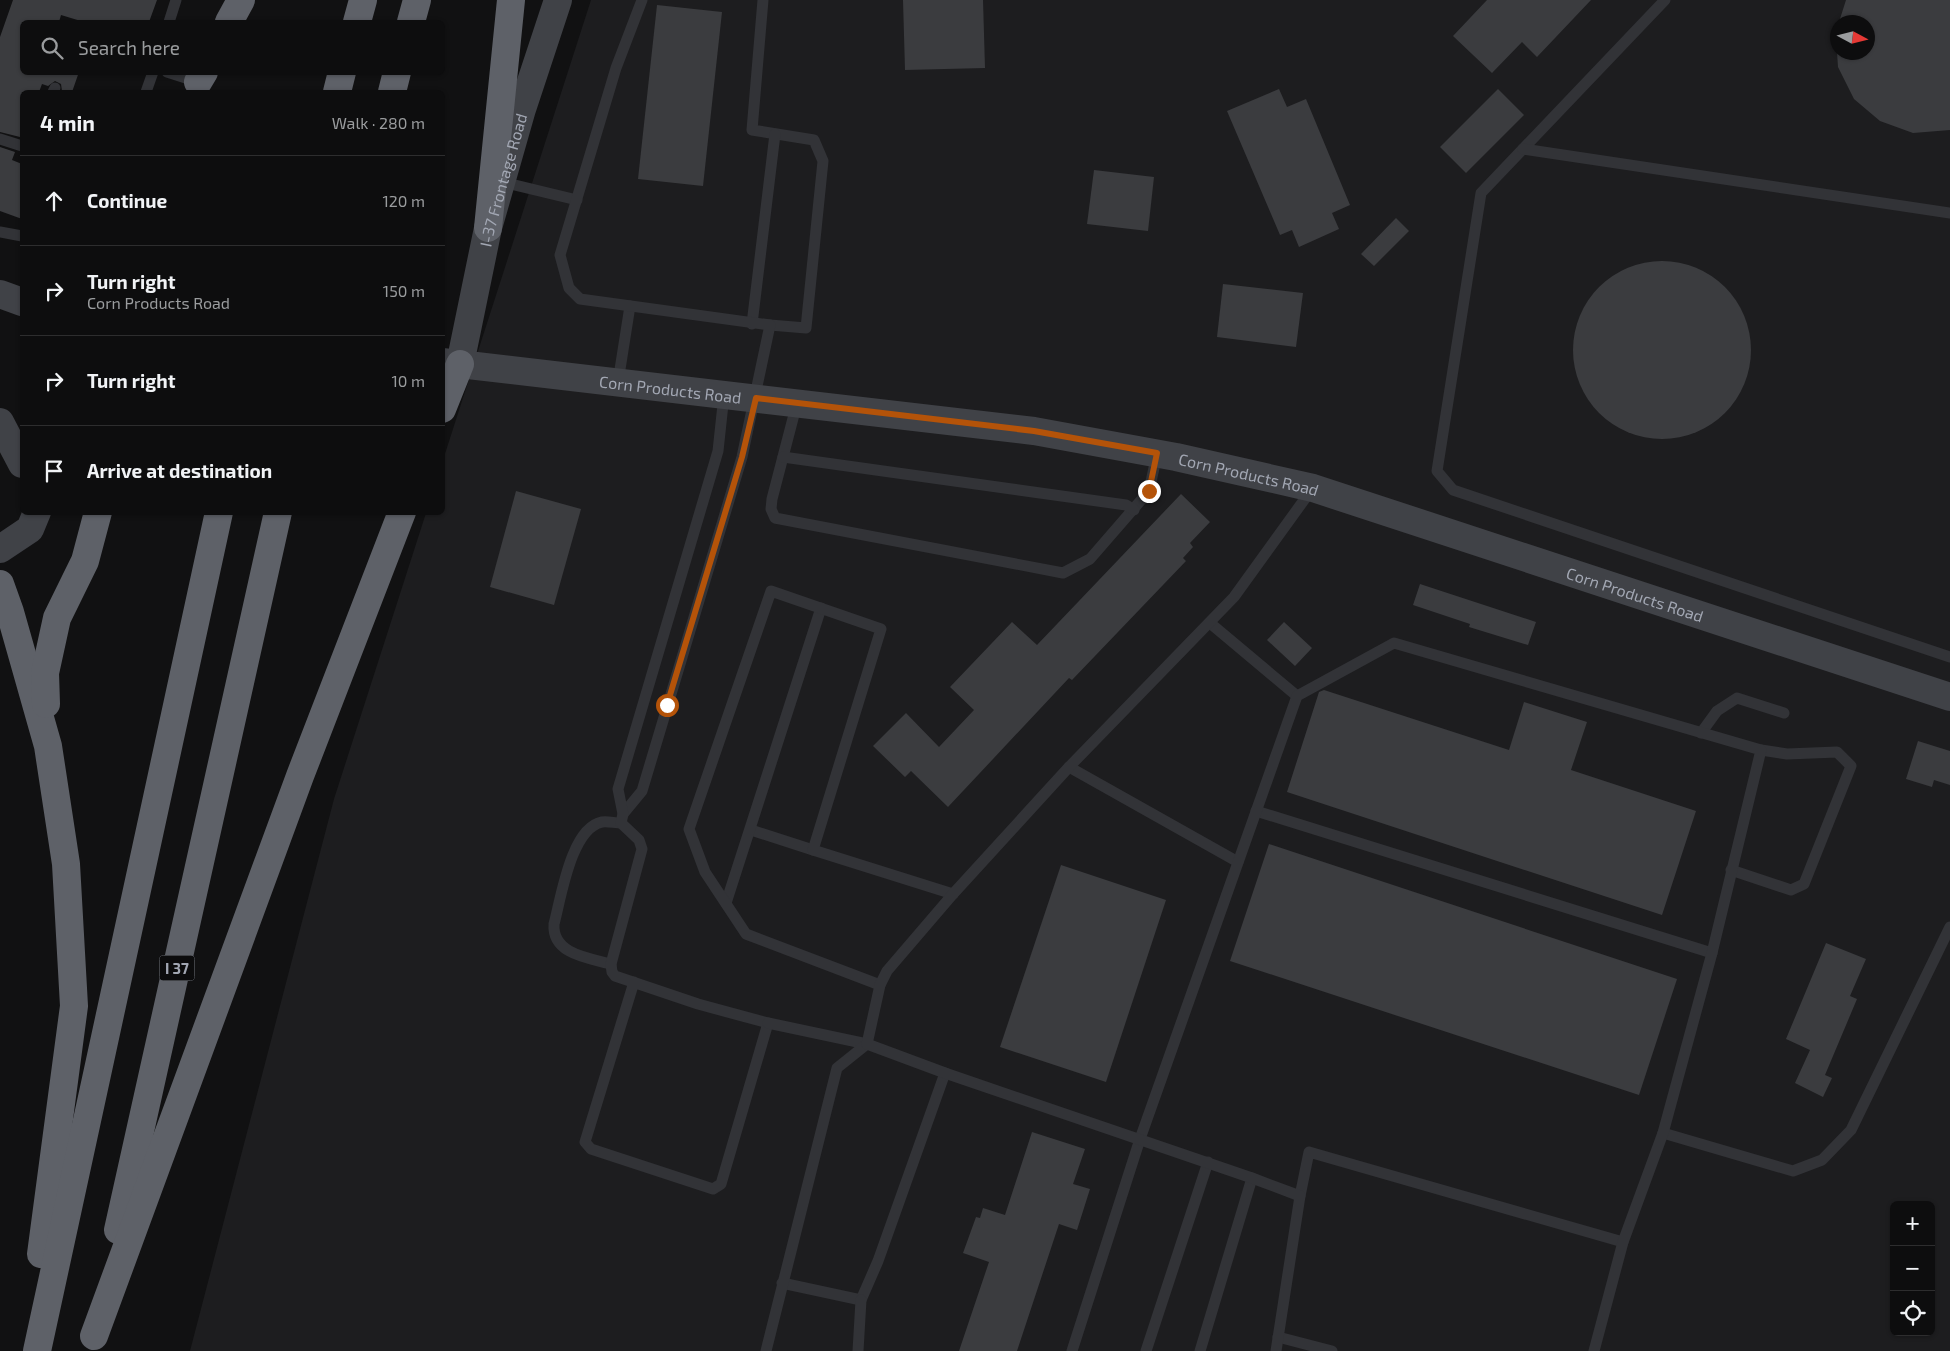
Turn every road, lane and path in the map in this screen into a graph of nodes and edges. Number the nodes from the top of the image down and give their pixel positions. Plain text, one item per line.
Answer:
1 (176, 0) edge
2 (227, 0) edge
3 (241, 0) edge
4 (364, 0) edge
5 (417, 0) edge
6 (512, 0) edge
7 (558, 0) edge
8 (642, 0) edge
9 (763, 0) edge
10 (1666, 0) edge
11 (170, 20) edge
12 (221, 20) edge
13 (231, 20) edge
14 (358, 20) edge
15 (412, 20) edge
16 (152, 75) edge
17 (179, 75) edge
18 (341, 75) edge
19 (396, 75) edge
20 (200, 80) edge
21 (147, 90) edge
22 (338, 90) edge
23 (392, 90) edge
24 (775, 134) junction
25 (0, 140) edge
26 (20, 145) edge
27 (1523, 149) junction
28 (502, 182) junction
29 (577, 200) junction
30 (1950, 213) edge
31 (488, 228) junction
32 (0, 232) edge
33 (20, 236) edge
34 (0, 294) edge
35 (20, 301) edge
36 (630, 306) junction
37 (0, 310) edge
38 (20, 311) edge
39 (752, 324) junction
40 (770, 325) junction
41 (451, 363) edge
42 (618, 382) junction
43 (445, 394) edge
44 (724, 394) junction
45 (756, 398) junction
46 (797, 403) junction
47 (0, 422) edge
48 (1157, 453) junction
49 (783, 457) junction
50 (20, 460) edge
51 (1313, 488) junction
52 (1134, 510) junction
53 (36, 515) edge
54 (97, 515) edge
55 (218, 515) edge
56 (277, 515) edge
57 (401, 515) edge
58 (0, 549) edge
59 (0, 584) edge
60 (821, 608) junction
61 (1210, 623) junction
62 (1950, 657) edge
63 (1297, 696) junction
64 (1950, 697) edge
65 (1784, 713) dead end
66 (1701, 734) junction
67 (48, 746) junction
68 (1761, 750) junction
69 (1070, 768) junction
70 (1256, 811) junction
71 (622, 818) junction
72 (751, 830) junction
73 (813, 850) junction
74 (1238, 862) junction
75 (1731, 870) junction
76 (952, 894) junction
77 (726, 903) junction
78 (1950, 927) edge
79 (1712, 954) junction
80 (611, 964) junction
81 (634, 982) junction
82 (880, 985) junction
83 (768, 1023) junction
84 (867, 1044) junction
85 (944, 1074) junction
86 (1663, 1133) junction
87 (1140, 1139) junction
88 (1208, 1162) junction
89 (1252, 1178) junction
90 (1300, 1196) junction
91 (1623, 1242) junction
92 (782, 1283) junction
93 (860, 1300) junction
94 (1278, 1337) junction
95 (93, 1343) edge
96 (36, 1351) edge
97 (766, 1351) edge
98 (858, 1351) edge
99 (1072, 1351) edge
100 (1146, 1351) edge
101 (1200, 1351) edge
102 (1276, 1351) edge
103 (1332, 1351) edge
104 (1594, 1351) edge

1 - 11 lane
2 - 12 street
3 - 13 highway
4 - 14 highway
5 - 15 highway
6 - 31 highway
7 - 28 street, I-37 Frontage Road
8 - 29 lane
9 - 24 lane
10 - 27 lane
16 - 21 lane
17 - 20 lane
18 - 22 highway
19 - 23 highway
24 - 39 lane
24 - 40 lane
25 - 26 lane
27 - 30 lane
27 - 62 lane
28 - 29 lane
28 - 31 street, I-37 Frontage Road
29 - 36 lane
31 - 41 street, I-37 Frontage Road
32 - 33 lane
34 - 35 street
36 - 39 lane
36 - 42 lane
37 - 38 street
39 - 40 lane
40 - 45 lane
41 - 42 street, Corn Products Road
41 - 43 highway
42 - 44 street, Corn Products Road
44 - 45 street, Corn Products Road
44 - 71 lane
45 - 46 street, Corn Products Road
45 - 71 lane
46 - 48 street, Corn Products Road
46 - 49 lane
47 - 50 street
48 - 51 street, Corn Products Road
48 - 52 lane
49 - 52 lane
49 - 52 lane
51 - 61 lane
51 - 64 street, Corn Products Road
53 - 58 street
54 - 67 highway
55 - 96 highway
56 - 95 highway, I 37
57 - 95 highway
59 - 67 highway
60 - 72 lane
60 - 73 lane
60 - 77 lane
61 - 63 lane
61 - 69 lane
63 - 66 lane
63 - 70 lane
65 - 66 lane
66 - 68 lane
67 - 96 highway
68 - 75 lane
68 - 75 lane
69 - 74 lane
69 - 76 lane
70 - 74 lane
70 - 79 lane
71 - 80 lane
71 - 80 lane
72 - 73 lane
72 - 77 lane
73 - 76 lane
74 - 87 lane
75 - 79 lane
76 - 82 lane
77 - 82 lane
78 - 86 lane
79 - 86 lane
80 - 81 lane
81 - 83 lane
81 - 83 lane
82 - 84 lane
83 - 84 lane
84 - 85 lane
84 - 92 lane
85 - 87 lane
85 - 93 lane
86 - 91 lane
87 - 88 lane
87 - 99 lane
88 - 89 lane
88 - 100 lane
89 - 90 lane
89 - 101 lane
90 - 91 lane
90 - 94 lane
91 - 104 lane
92 - 93 lane
92 - 97 lane
93 - 98 lane
94 - 102 lane
94 - 103 lane

